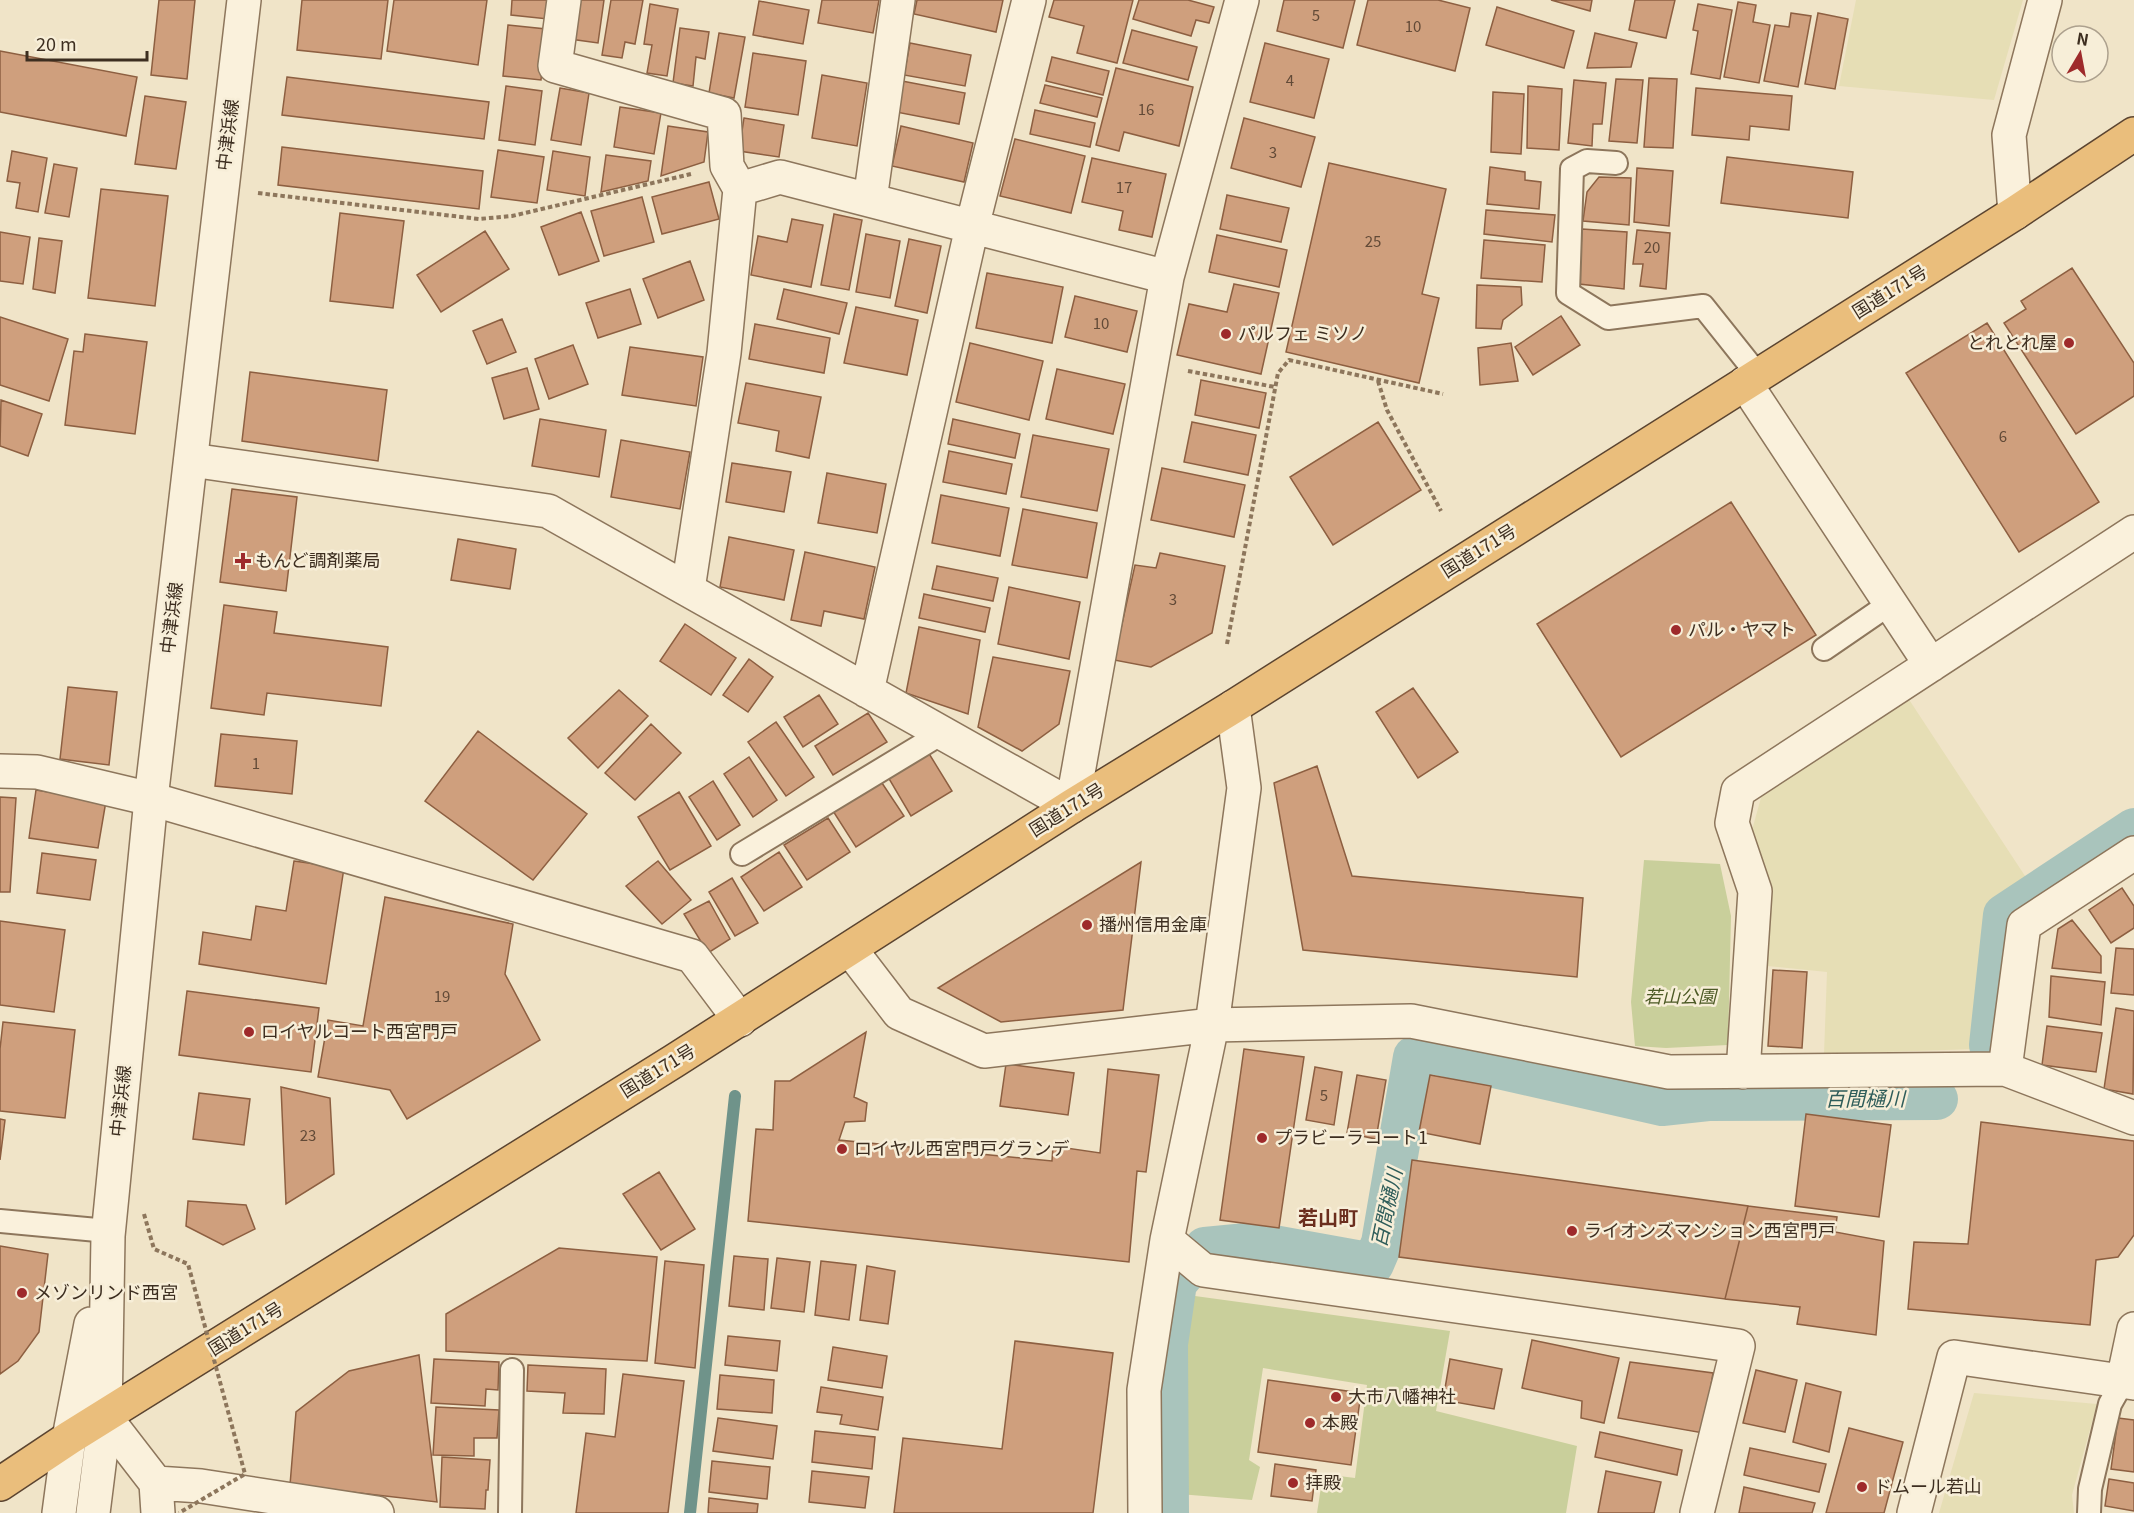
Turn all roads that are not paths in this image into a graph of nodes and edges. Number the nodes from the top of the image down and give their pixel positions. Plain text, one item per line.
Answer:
1 (244, 0) edge
2 (564, 0) edge
3 (898, 0) edge
4 (1029, 0) edge
5 (1242, 0) edge
6 (2045, 0) edge
7 (2134, 134) edge
8 (1616, 163) dead end
9 (733, 178) junction
10 (870, 200) junction
11 (2015, 213) junction
12 (972, 227) junction
13 (1167, 277) junction
14 (1752, 379) junction
15 (191, 460) junction
16 (2134, 532) edge
17 (688, 589) junction
18 (1891, 603) junction
19 (1824, 649) dead end
20 (1931, 664) junction
21 (867, 691) junction
22 (1233, 707) junction
23 (942, 733) junction
24 (0, 771) edge
25 (150, 799) junction
26 (1072, 806) junction
27 (2134, 853) edge
28 (742, 854) dead end
29 (850, 949) junction
30 (740, 1020) junction
31 (1212, 1025) junction
32 (2006, 1069) junction
33 (1743, 1072) junction
34 (2134, 1118) edge
35 (0, 1221) edge
36 (108, 1233) junction
37 (1186, 1255) junction
38 (2134, 1329) edge
39 (512, 1370) dead end
40 (2128, 1382) edge
41 (105, 1417) junction
42 (69, 1438) junction
43 (0, 1484) edge
44 (157, 1498) edge
45 (59, 1513) edge
46 (93, 1513) edge
47 (377, 1513) edge
48 (510, 1513) edge
49 (1145, 1513) edge
50 (1697, 1513) edge
51 (1914, 1513) edge
52 (2089, 1513) edge

1 - 15 street, 中津浜線
2 - 9 street
3 - 10 street
4 - 12 street
5 - 13 street
6 - 11 street
7 - 11 highway, 国道171号
8 - 14 lane
9 - 10 street
9 - 17 street
10 - 12 street
11 - 14 highway, 国道171号
12 - 13 street
12 - 21 street
13 - 26 street
14 - 18 street
14 - 22 highway, 国道171号
15 - 17 street
15 - 25 street, 中津浜線
16 - 20 street
17 - 21 street
18 - 19 lane
18 - 20 street
20 - 33 street
21 - 23 street
22 - 26 highway, 国道171号
22 - 31 street
23 - 26 street
23 - 28 lane
24 - 25 street
25 - 30 street
25 - 36 street, 中津浜線
26 - 29 highway, 国道171号
27 - 32 street
29 - 30 highway, 国道171号
29 - 31 street
30 - 41 highway, 国道171号
31 - 33 street
31 - 37 street
32 - 33 street
32 - 34 street
35 - 36 lane
36 - 41 street, 中津浜線
36 - 42 street, 中津浜線
37 - 49 street
37 - 50 street
38 - 40 street
39 - 48 lane
40 - 51 street
40 - 52 lane
41 - 42 highway, 国道171号
41 - 44 street
41 - 46 street, 中津浜線
42 - 43 highway, 国道171号
42 - 45 street, 中津浜線
44 - 47 street

